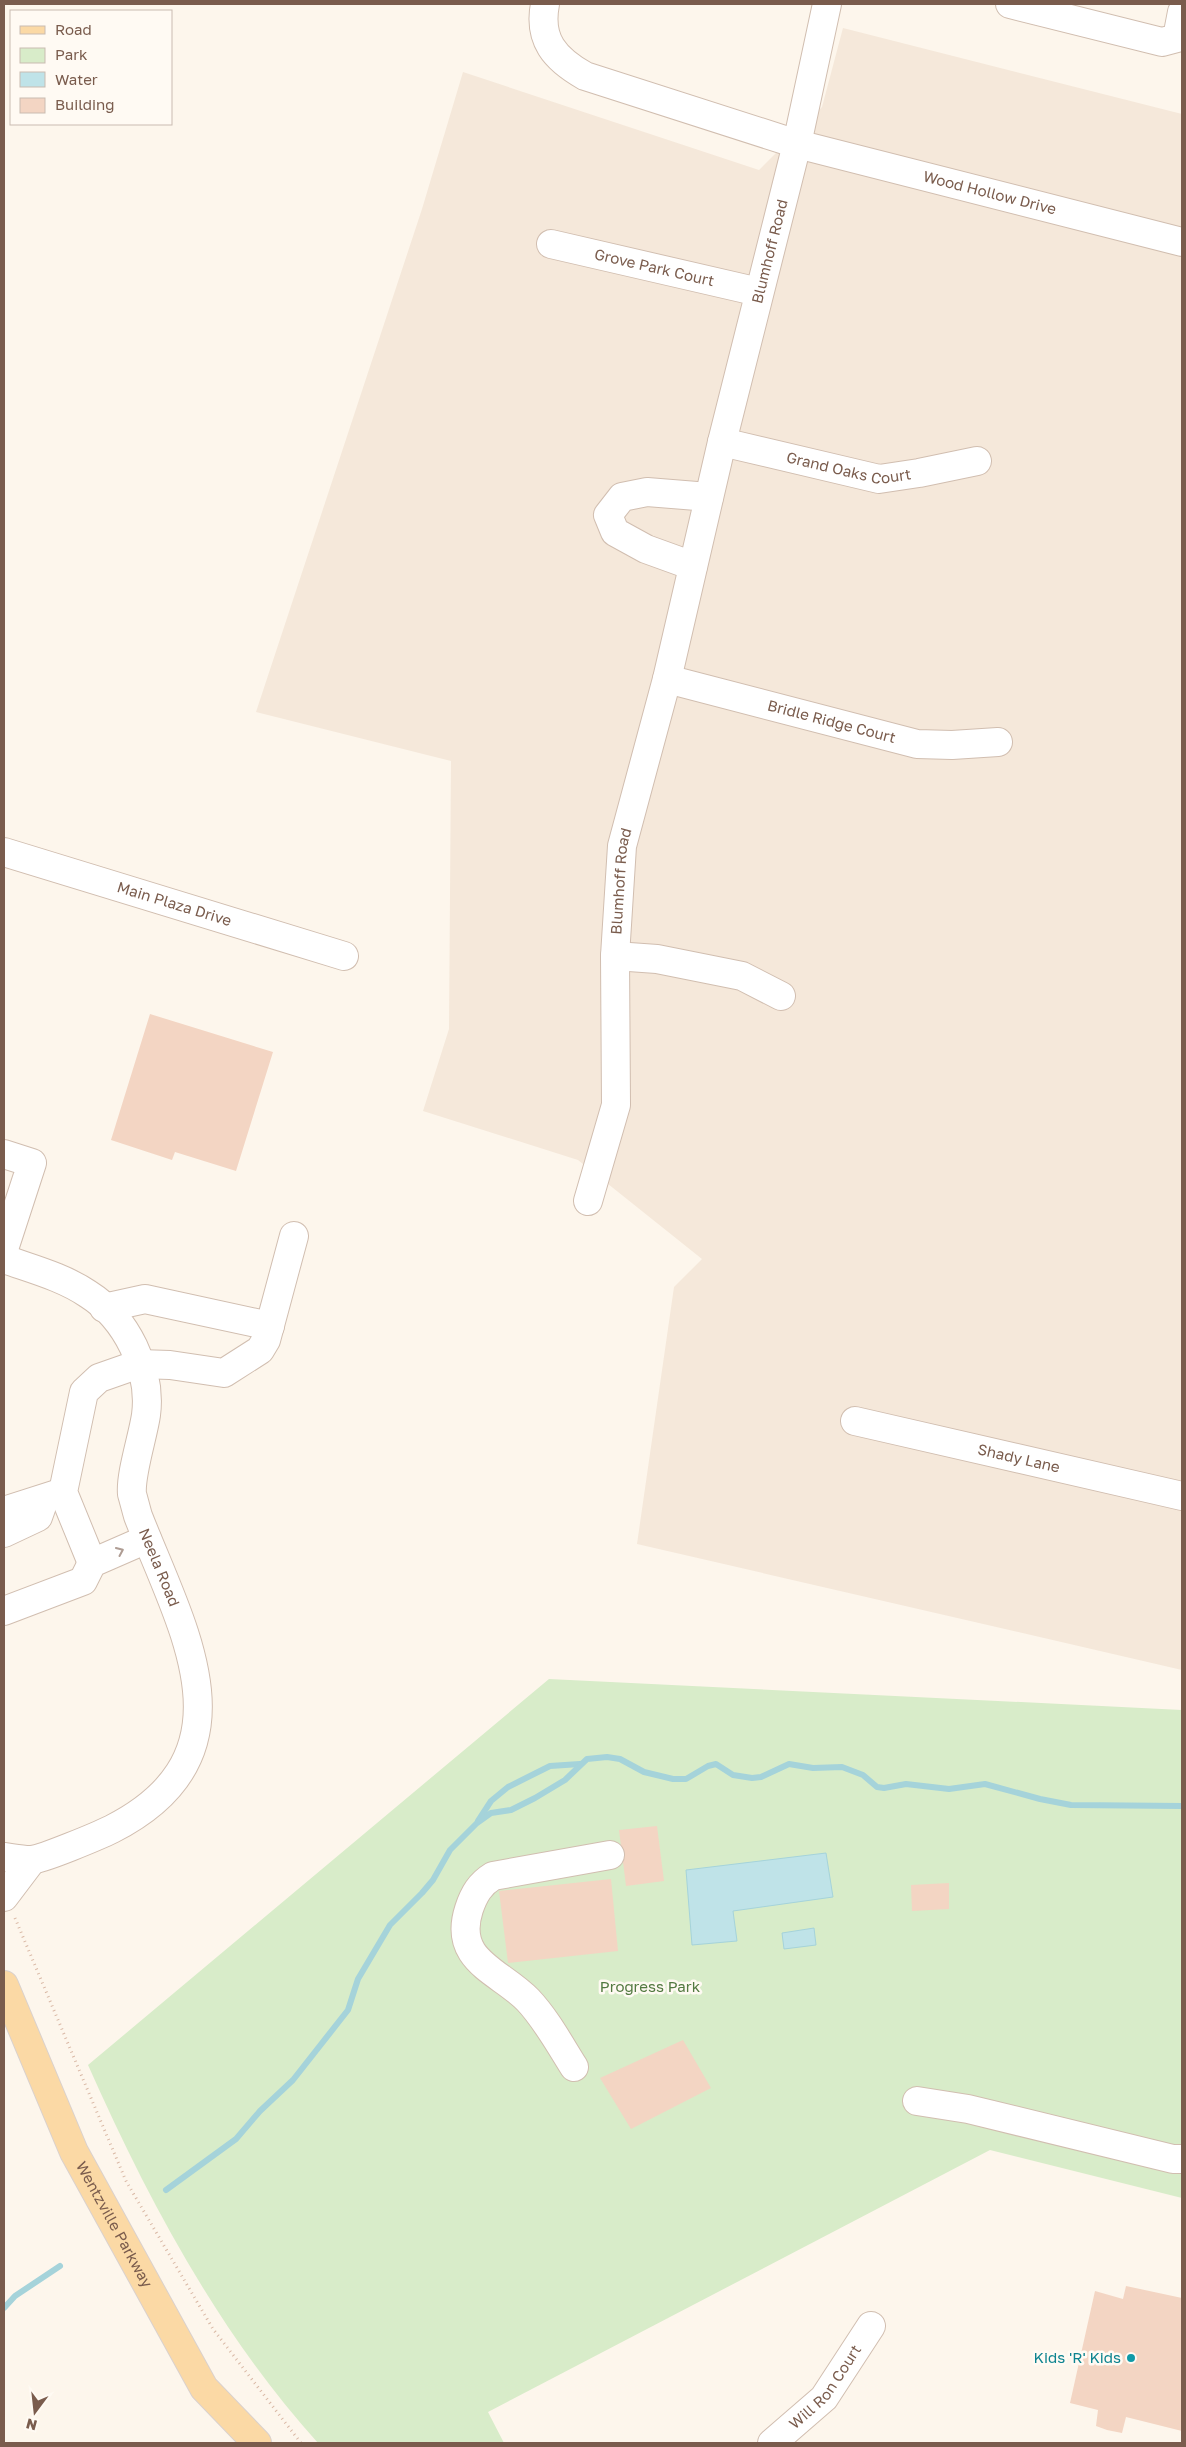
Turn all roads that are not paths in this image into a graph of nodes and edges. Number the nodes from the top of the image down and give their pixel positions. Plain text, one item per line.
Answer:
1 (545, 4) edge
2 (827, 4) edge
3 (1010, 4) edge
4 (1182, 12) edge
5 (797, 144) junction
6 (1182, 242) edge
7 (551, 244) dead end
8 (759, 292) junction
9 (722, 442) junction
10 (977, 461) dead end
11 (709, 497) junction
12 (693, 566) junction
13 (667, 679) junction
14 (998, 742) dead end
15 (4, 852) edge
16 (344, 956) dead end
17 (615, 956) junction
18 (781, 996) dead end
19 (4, 1154) edge
20 (588, 1201) dead end
21 (294, 1236) dead end
22 (4, 1249) edge
23 (4, 1259) edge
24 (104, 1308) junction
25 (270, 1326) junction
26 (139, 1364) junction
27 (855, 1421) dead end
28 (54, 1494) junction
29 (1182, 1496) edge
30 (4, 1511) edge
31 (4, 1533) edge
32 (147, 1540) junction
33 (88, 1572) junction
34 (4, 1594) edge
35 (4, 1611) edge
36 (610, 1856) dead end
37 (4, 1857) edge
38 (32, 1860) junction
39 (4, 1896) edge
40 (6, 1994) edge
41 (574, 2067) dead end
42 (917, 2101) dead end
43 (1182, 2159) edge
44 (871, 2326) dead end
45 (257, 2443) edge
46 (772, 2443) edge

1 - 5 street, Wood Hollow Drive
2 - 5 street, Blumhoff Road
3 - 4 street
5 - 6 street, Wood Hollow Drive
5 - 8 street, Blumhoff Road
7 - 8 street, Grove Park Court
8 - 9 street, Blumhoff Road
9 - 10 street, Grand Oaks Court
9 - 11 street, Blumhoff Road
11 - 12 street, Blumhoff Road
11 - 12 street
12 - 13 street, Blumhoff Road
13 - 14 street, Bridle Ridge Court
13 - 17 street, Blumhoff Road
15 - 16 street, Main Plaza Drive
17 - 18 street
17 - 20 street, Blumhoff Road
19 - 22 street
21 - 25 street
23 - 24 street, Neela Road
24 - 25 street
24 - 26 street, Neela Road
25 - 26 street
26 - 28 street
26 - 32 street, Neela Road
27 - 29 street, Shady Lane
28 - 30 street
28 - 31 street
28 - 33 street
33 -> 32 street
32 - 38 street, Neela Road
33 - 34 street
33 - 35 street
36 - 41 street
37 - 38 street, Neela Road
38 - 39 street
40 - 45 main road, Wentzville Parkway
42 - 43 street
44 - 46 street, Will Ron Court

